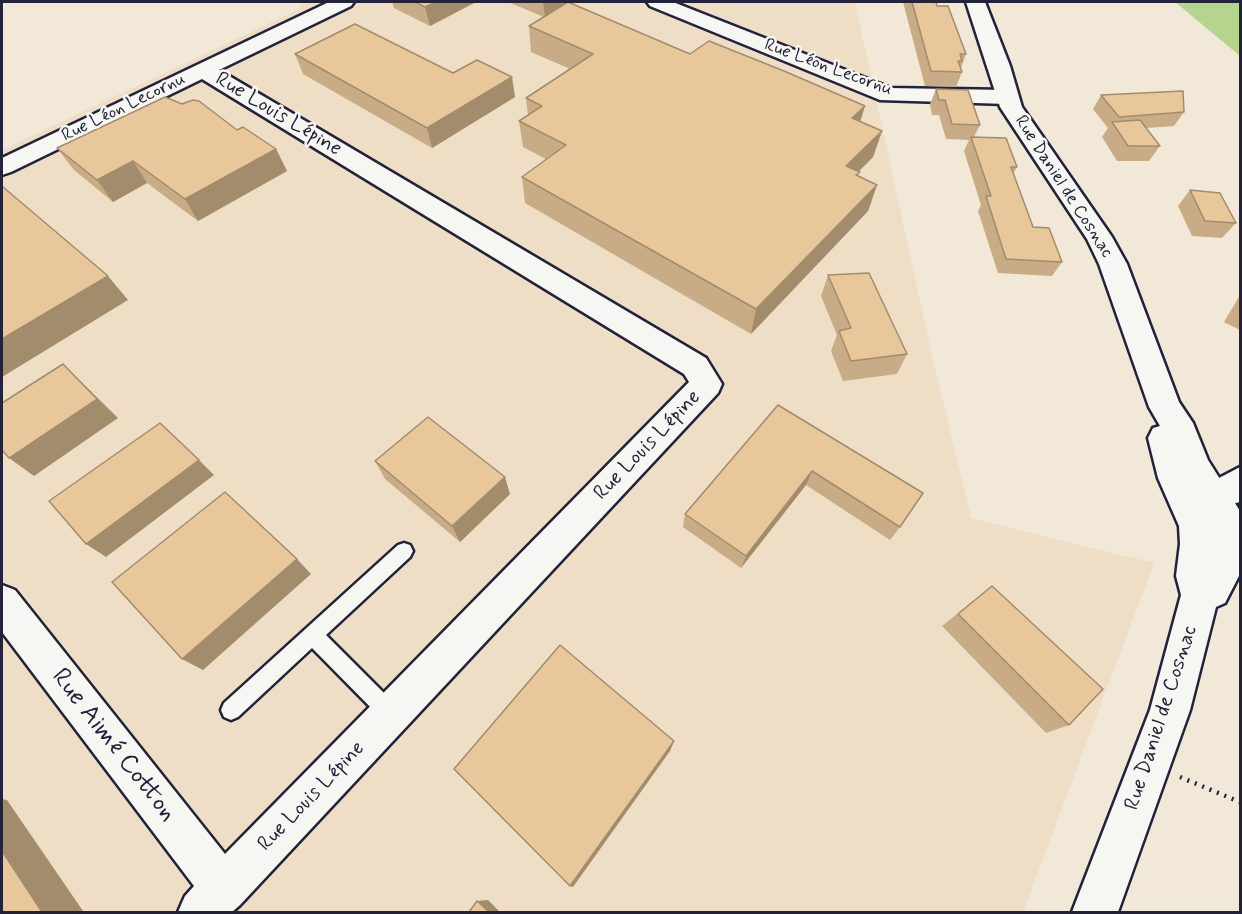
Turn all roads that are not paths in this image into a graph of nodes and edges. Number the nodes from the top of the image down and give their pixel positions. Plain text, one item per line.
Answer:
1 (344, 2) edge
2 (657, 2) edge
3 (975, 2) edge
4 (203, 70) junction
5 (1007, 97) junction
6 (2, 167) edge
7 (1220, 521) edge
8 (404, 551) dead end
9 (2, 603) edge
10 (314, 636) junction
11 (231, 710) dead end
12 (391, 714) junction
13 (213, 901) edge
14 (1095, 912) edge

1 - 4 street, Rue Léon Lecornu
2 - 5 street, Rue Léon Lecornu
3 - 5 street, Rue Daniel de Cosnac
4 - 6 street, Rue Léon Lecornu
4 - 12 street, Rue Louis Lépine
5 - 7 street, Rue Daniel de Cosnac
7 - 14 street, Rue Daniel de Cosnac
8 - 10 lane
9 - 13 street, Rue Aimé Cotton
10 - 11 lane
10 - 12 lane
12 - 13 street, Rue Louis Lépine

